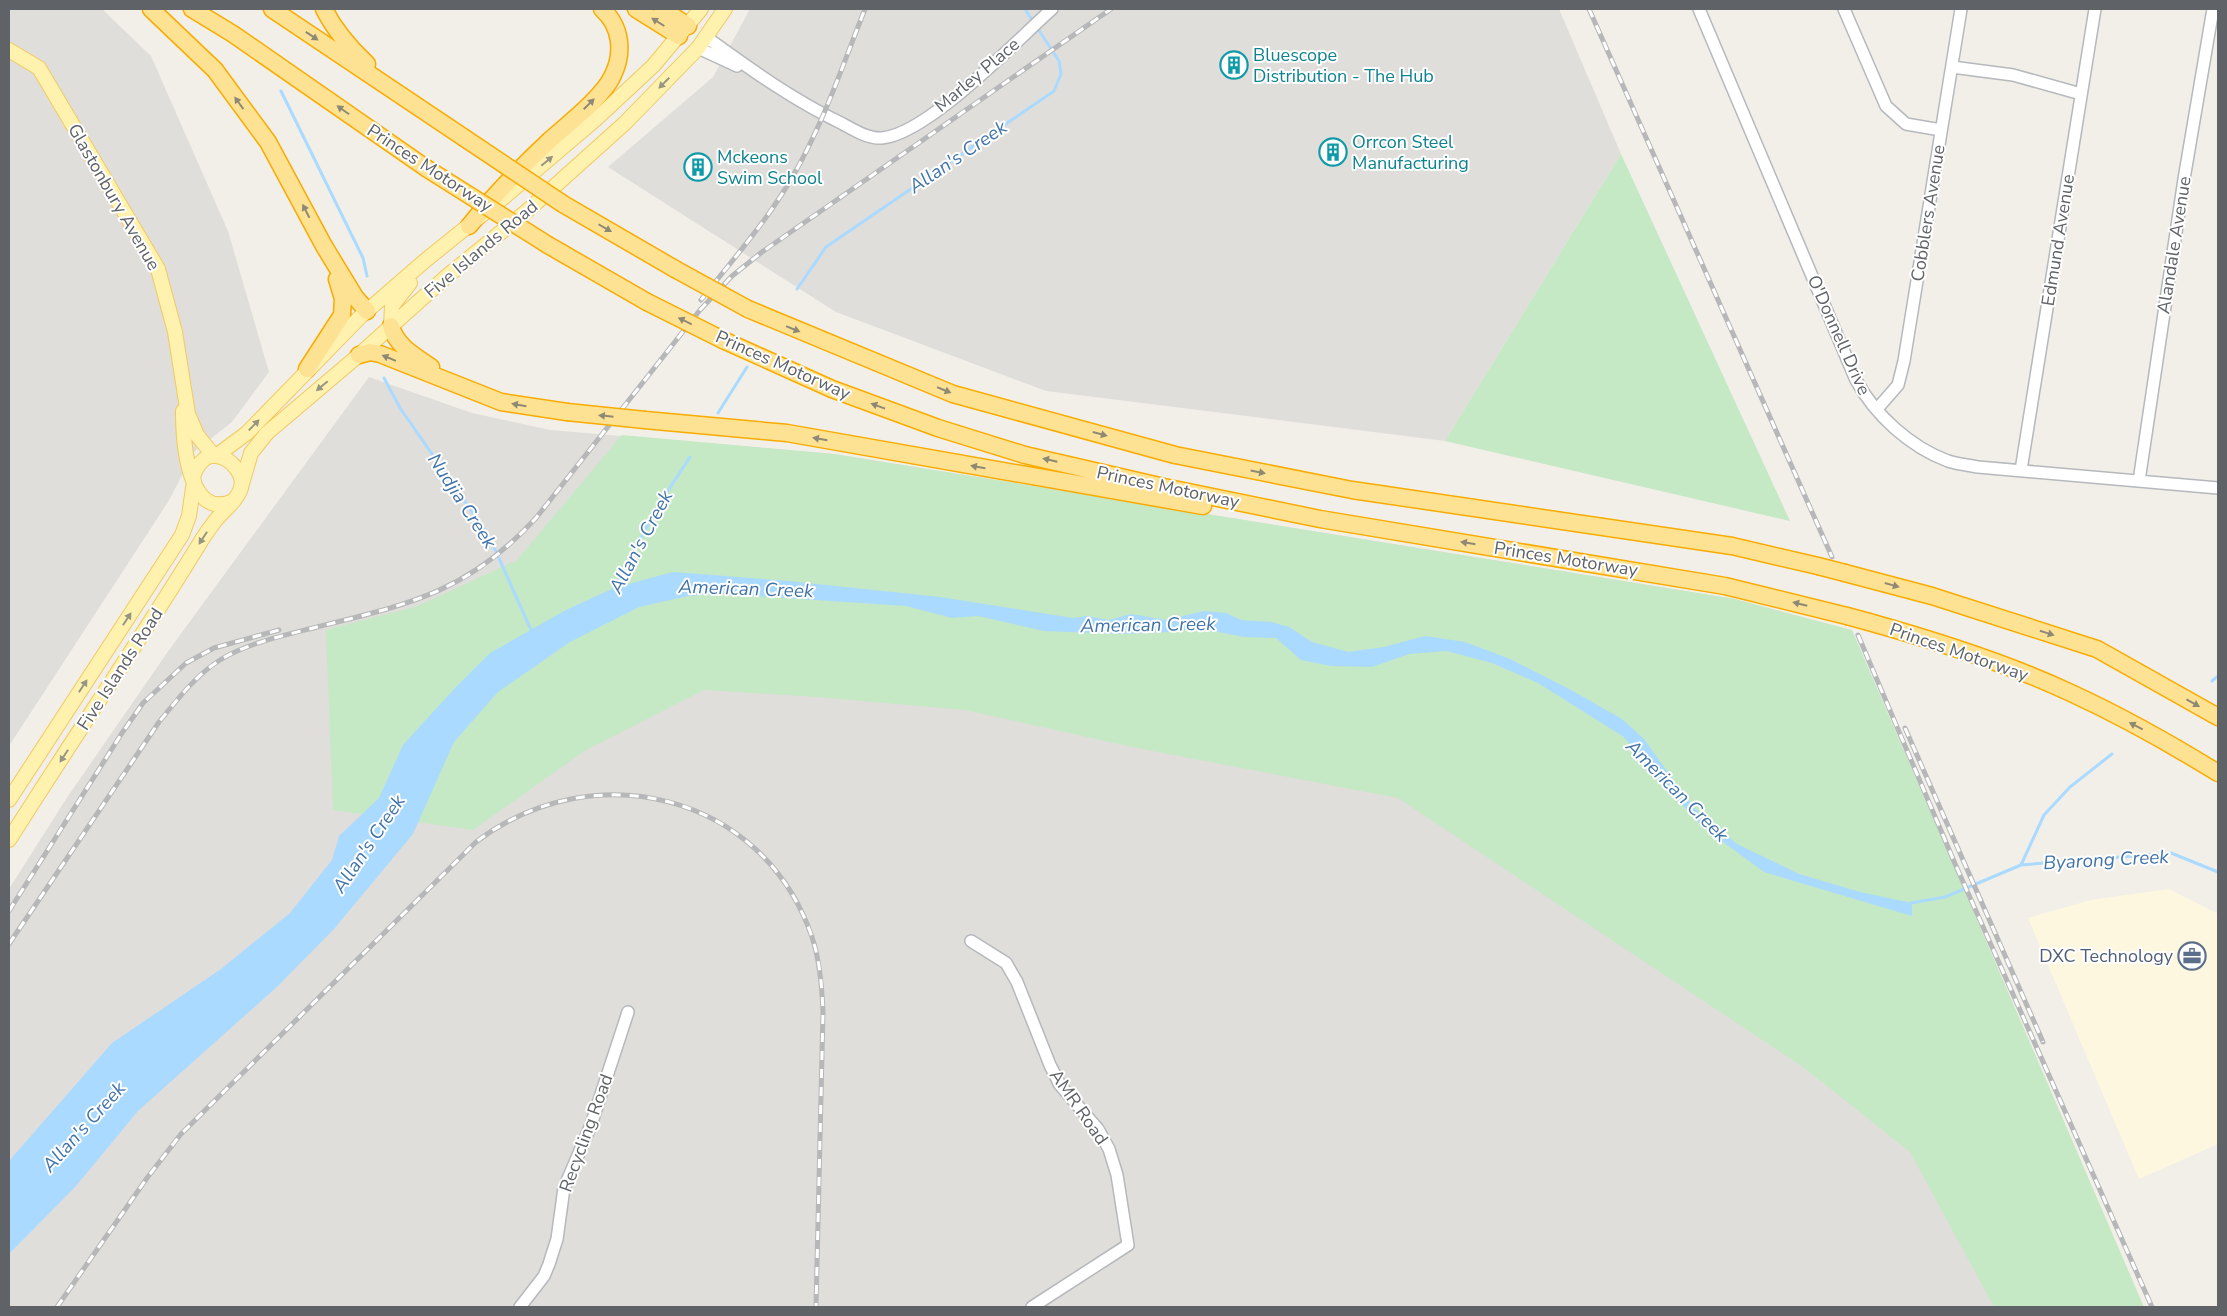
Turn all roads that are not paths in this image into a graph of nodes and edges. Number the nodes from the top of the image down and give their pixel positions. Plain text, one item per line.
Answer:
1 (151, 9) edge
2 (192, 9) edge
3 (272, 9) edge
4 (324, 9) edge
5 (602, 9) edge
6 (636, 9) edge
7 (662, 9) edge
8 (701, 9) edge
9 (725, 9) edge
10 (1052, 9) edge
11 (1699, 9) edge
12 (1844, 9) edge
13 (1961, 9) edge
14 (2095, 9) edge
15 (2213, 9) edge
16 (683, 31) junction
17 (702, 42) junction
18 (9, 50) edge
19 (1952, 67) junction
20 (2081, 94) junction
21 (1941, 130) junction
22 (456, 134) junction
23 (469, 226) junction
24 (444, 245) junction
25 (324, 246) junction
26 (367, 311) junction
27 (390, 321) junction
28 (359, 355) junction
29 (307, 369) junction
30 (467, 390) junction
31 (184, 396) junction
32 (1877, 409) junction
33 (215, 456) junction
34 (2021, 470) junction
35 (194, 480) junction
36 (2139, 481) junction
37 (241, 487) junction
38 (2218, 488) edge
39 (233, 500) junction
40 (1320, 519) junction
41 (2218, 717) edge
42 (2218, 774) edge
43 (9, 800) edge
44 (9, 840) edge
45 (971, 941) dead end
46 (628, 1012) dead end
47 (520, 1307) edge
48 (1032, 1307) edge

25 -> 1 highway
40 -> 2 highway, Princes Motorway, bridge
3 -> 22 highway, Princes Motorway
4 - 22 highway
23 -> 5 highway
16 -> 6 highway
7 - 16 highway
8 - 16 main road, Five Islands Road
9 - 17 main road, Five Islands Road
10 - 17 street, Marley Place
11 - 32 street, O'Donnell Drive
12 - 21 street
13 - 19 street, Cobblers Avenue
14 - 20 street, Edmund Avenue
15 - 36 street, Alandale Avenue
16 - 17 main road
23 -> 16 main road, Five Islands Road
17 -> 27 main road, Five Islands Road
18 - 31 main road, Glastonbury Avenue
19 - 20 street
19 - 21 street, Cobblers Avenue
20 - 34 street, Edmund Avenue
21 - 32 street, Cobblers Avenue
22 -> 41 highway, Princes Motorway, bridge
23 - 24 main road, Five Islands Road
24 - 26 main road, Five Islands Road
24 - 27 main road
25 - 26 highway
25 - 29 highway
26 - 27 main road
26 - 29 main road, Five Islands Road
27 - 28 main road, Five Islands Road
27 - 30 highway
30 -> 28 highway
28 -> 37 main road, Five Islands Road
33 -> 29 main road, Five Islands Road
40 -> 30 highway, bridge
31 - 33 main road, Glastonbury Avenue
31 - 35 main road, Glastonbury Avenue
32 - 34 street, O'Donnell Drive
33 - 35 main road
33 - 37 main road
34 - 36 street, O'Donnell Drive
35 - 39 main road
43 -> 35 main road, Five Islands Road
36 - 38 street, O'Donnell Drive
37 - 39 main road
39 -> 44 main road, Five Islands Road
42 -> 40 highway, Princes Motorway, bridge
45 - 48 street, AMR Road
46 - 47 street, Recycling Road

